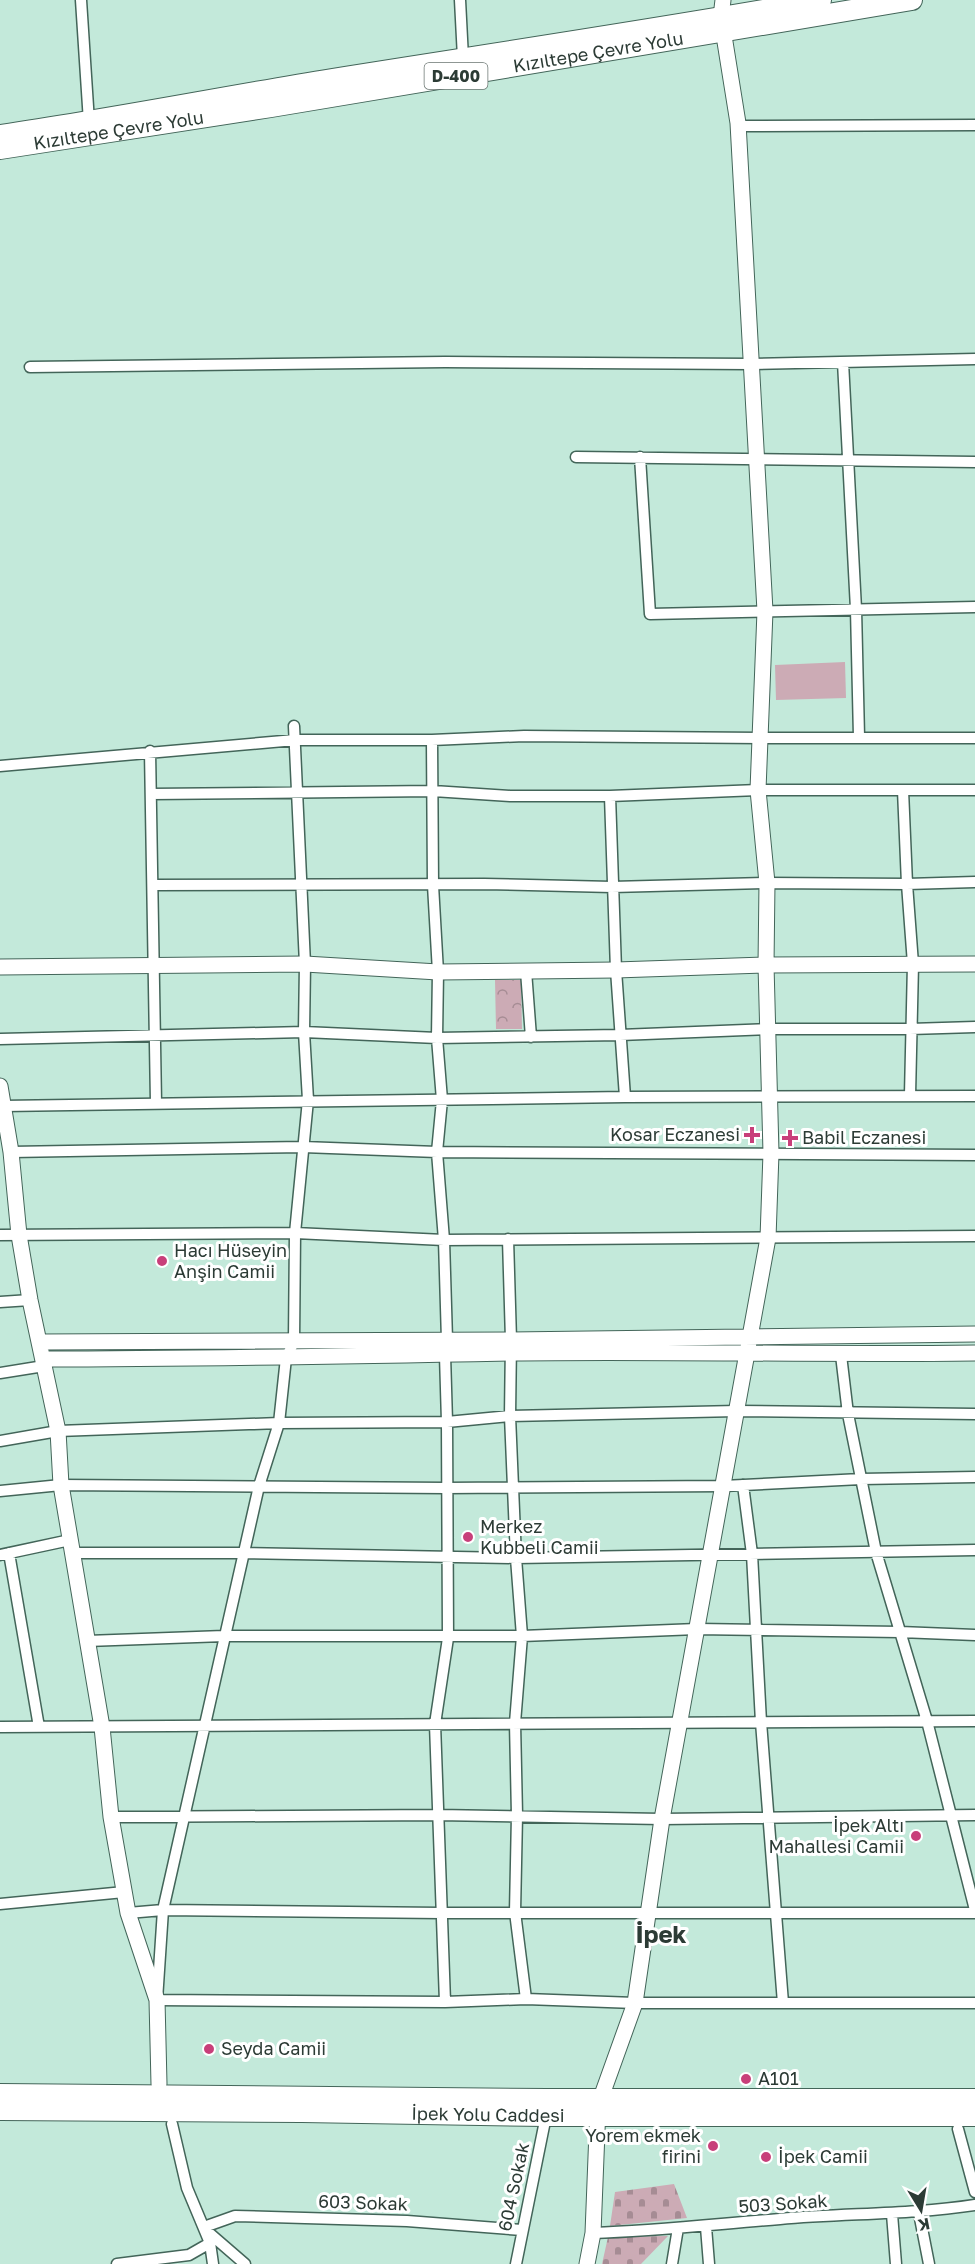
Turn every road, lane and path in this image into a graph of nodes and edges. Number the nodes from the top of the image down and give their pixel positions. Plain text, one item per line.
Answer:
1 (81, 0) edge
2 (460, 0) edge
3 (821, 0) edge
4 (912, 0) edge
5 (722, 16) edge
6 (463, 58) junction
7 (89, 122) junction
8 (975, 125) edge
9 (738, 126) junction
10 (0, 135) edge
11 (0, 149) edge
12 (975, 359) edge
13 (843, 362) junction
14 (751, 364) junction
15 (30, 367) dead end
16 (576, 457) dead end
17 (640, 457) junction
18 (756, 458) junction
19 (849, 460) junction
20 (975, 462) edge
21 (975, 607) edge
22 (856, 609) junction
23 (765, 611) junction
24 (294, 726) dead end
25 (761, 738) junction
26 (859, 738) junction
27 (975, 738) edge
28 (295, 740) junction
29 (432, 740) junction
30 (150, 751) junction
31 (0, 766) edge
32 (758, 790) junction
33 (903, 790) junction
34 (975, 790) edge
35 (296, 791) junction
36 (433, 791) junction
37 (151, 794) junction
38 (610, 796) junction
39 (975, 882) edge
40 (767, 883) junction
41 (907, 884) junction
42 (153, 885) junction
43 (433, 885) junction
44 (300, 886) junction
45 (612, 888) junction
46 (305, 964) junction
47 (913, 964) junction
48 (975, 964) edge
49 (154, 965) junction
50 (766, 965) junction
51 (0, 967) edge
52 (616, 970) junction
53 (526, 971) junction
54 (438, 972) junction
55 (975, 1027) edge
56 (768, 1029) junction
57 (910, 1029) junction
58 (304, 1032) junction
59 (154, 1035) junction
60 (620, 1035) junction
61 (531, 1037) junction
62 (437, 1038) junction
63 (0, 1039) edge
64 (0, 1087) edge
65 (910, 1095) junction
66 (625, 1096) junction
67 (769, 1096) junction
68 (975, 1096) edge
69 (308, 1100) junction
70 (442, 1100) junction
71 (156, 1103) junction
72 (3, 1106) junction
73 (303, 1147) junction
74 (11, 1152) junction
75 (437, 1152) junction
76 (771, 1153) junction
77 (975, 1155) edge
78 (295, 1233) junction
79 (0, 1235) edge
80 (19, 1235) junction
81 (975, 1236) edge
82 (768, 1238) junction
83 (508, 1239) junction
84 (444, 1240) junction
85 (30, 1300) junction
86 (0, 1302) edge
87 (975, 1335) edge
88 (39, 1342) junction
89 (294, 1342) junction
90 (749, 1346) junction
91 (511, 1347) junction
92 (446, 1348) junction
93 (975, 1353) edge
94 (841, 1355) junction
95 (286, 1358) junction
96 (43, 1362) junction
97 (0, 1373) edge
98 (737, 1411) junction
99 (848, 1414) junction
100 (975, 1414) edge
101 (510, 1416) junction
102 (447, 1422) junction
103 (279, 1423) junction
104 (58, 1431) junction
105 (0, 1441) edge
106 (975, 1477) edge
107 (861, 1479) junction
108 (61, 1485) junction
109 (743, 1485) junction
110 (259, 1486) junction
111 (513, 1486) junction
112 (723, 1486) junction
113 (446, 1488) junction
114 (0, 1491) edge
115 (71, 1546) junction
116 (975, 1550) edge
117 (876, 1552) junction
118 (244, 1553) junction
119 (5, 1554) edge
120 (752, 1554) junction
121 (710, 1555) junction
122 (447, 1558) junction
123 (516, 1558) junction
124 (697, 1629) junction
125 (757, 1630) junction
126 (900, 1632) junction
127 (975, 1635) edge
128 (224, 1636) junction
129 (522, 1636) junction
130 (448, 1638) junction
131 (87, 1641) junction
132 (927, 1721) junction
133 (975, 1721) edge
134 (680, 1722) junction
135 (761, 1722) junction
136 (515, 1723) junction
137 (435, 1724) junction
138 (203, 1726) junction
139 (0, 1727) edge
140 (39, 1727) junction
141 (102, 1727) junction
142 (438, 1815) junction
143 (517, 1815) junction
144 (949, 1815) junction
145 (975, 1815) edge
146 (184, 1816) junction
147 (111, 1817) junction
148 (769, 1817) junction
149 (662, 1819) junction
150 (124, 1892) junction
151 (0, 1904) edge
152 (163, 1910) junction
153 (649, 1911) junction
154 (975, 1911) edge
155 (515, 1912) junction
156 (777, 1912) junction
157 (128, 1913) junction
158 (441, 1913) junction
159 (526, 1999) junction
160 (157, 2000) junction
161 (445, 2002) junction
162 (635, 2003) junction
163 (783, 2003) junction
164 (975, 2003) edge
165 (0, 2083) edge
166 (159, 2084) junction
167 (975, 2087) edge
168 (0, 2094) edge
169 (411, 2097) junction
170 (718, 2099) junction
171 (975, 2099) edge
172 (598, 2107) junction
173 (0, 2110) edge
174 (825, 2115) junction
175 (546, 2116) junction
176 (975, 2116) edge
177 (0, 2123) edge
178 (172, 2124) junction
179 (966, 2129) edge
180 (975, 2192) edge
181 (975, 2205) edge
182 (919, 2212) junction
183 (892, 2214) junction
184 (706, 2227) junction
185 (204, 2228) junction
186 (678, 2228) junction
187 (522, 2230) junction
188 (593, 2233) junction
189 (210, 2243) junction
190 (117, 2264) edge
191 (213, 2264) edge
192 (245, 2264) edge
193 (516, 2264) edge
194 (587, 2264) edge
195 (672, 2264) edge
196 (709, 2264) edge
197 (896, 2264) edge
198 (929, 2264) edge

1 - 7 street
2 - 6 street
3 - 5 highway, Kızıltepe Çevre Yolu / D-400
4 - 5 highway, Kızıltepe Çevre Yolu / D-400
5 - 6 highway, Kızıltepe Çevre Yolu / D-400
5 - 9 street
5 - 11 highway, Kızıltepe Çevre Yolu / D-400
6 - 7 highway, Kızıltepe Çevre Yolu / D-400
7 - 10 highway, Kızıltepe Çevre Yolu / D-400
8 - 9 street
9 - 14 street
12 - 13 street
13 - 14 street
13 - 19 street
14 - 15 street
14 - 18 street
16 - 17 street
17 - 18 street
17 - 23 street
18 - 19 street
18 - 23 street
19 - 20 street
19 - 22 street
21 - 22 street
22 - 23 street
22 - 26 street
23 - 25 street
24 - 28 street
25 - 26 street
25 - 29 street
25 - 32 street
26 - 27 street
28 - 29 street
28 - 30 street
28 - 35 street
29 - 36 street
30 - 31 street
30 - 37 street
32 - 33 street
32 - 38 street
32 - 40 street
33 - 34 street
33 - 41 street
35 - 36 street
35 - 37 street
35 - 44 street
36 - 38 street
36 - 43 street
37 - 42 street
38 - 45 street
39 - 41 street
40 - 41 street
40 - 45 street
40 - 50 street
41 - 47 street
42 - 44 street
42 - 49 street
43 - 44 street
43 - 45 street
43 - 54 street
44 - 46 street
45 - 52 street
46 - 49 street
46 - 54 street
46 - 58 street
47 - 48 street
47 - 50 street
47 - 57 street
49 - 51 street
49 - 59 street
50 - 52 street
50 - 56 street
52 - 53 street
52 - 60 street
53 - 54 street
53 - 61 street
54 - 62 street
55 - 57 street
56 - 57 street
56 - 60 street
56 - 67 street
57 - 65 street
58 - 59 street
58 - 62 street
58 - 69 street
59 - 63 street
59 - 71 street
60 - 61 street
60 - 66 street
61 - 62 street
62 - 70 street
64 - 72 street
65 - 67 street
65 - 68 street
66 - 67 street
66 - 70 street
67 - 76 street
69 - 70 street
69 - 71 street
69 - 73 street
70 - 75 street
71 - 72 street
72 - 74 street
73 - 74 street
73 - 75 street
73 - 78 street
74 - 80 street
75 - 76 street
75 - 84 street
76 - 77 street
76 - 82 street
78 - 80 street
78 - 84 street
78 - 89 street
79 - 80 street
80 - 85 street
81 - 82 street
82 - 83 street
82 - 90 street
83 - 84 street
83 - 91 street
84 - 92 street
85 - 86 street
85 - 88 street
87 - 90 street
88 - 89 street
88 - 96 street
89 - 92 street
89 - 95 street
90 - 91 street
90 - 94 street
90 - 98 street
91 - 92 street
91 - 101 street
92 - 95 street
92 - 102 street
93 - 94 street
94 - 99 street
95 - 96 street
95 - 103 street
96 - 97 street
96 - 104 street
98 - 99 street
98 - 101 street
98 - 112 street
99 - 100 street
99 - 107 street
101 - 102 street
101 - 111 street
102 - 103 street
102 - 113 street
103 - 104 street
103 - 110 street
104 - 105 street
104 - 108 street
106 - 107 street
107 - 109 street
107 - 117 street
108 - 110 street
108 - 114 street
108 - 115 street
109 - 112 street
109 - 120 street
110 - 113 street
110 - 118 street
111 - 112 street
111 - 113 street
111 - 123 street
112 - 121 street
113 - 122 street
115 - 118 street
115 - 119 street
115 - 131 street
116 - 117 street
117 - 120 street
117 - 126 street
118 - 122 street
118 - 128 street
119 - 140 street
120 - 121 street
120 - 125 street
121 - 123 street
121 - 124 street
122 - 123 street
122 - 130 street
123 - 129 street
124 - 125 street
124 - 129 street
124 - 134 street
125 - 126 street
125 - 135 street
126 - 127 street
126 - 132 street
128 - 130 street
128 - 131 street
128 - 138 street
129 - 130 street
129 - 136 street
130 - 137 street
131 - 141 street
132 - 133 street
132 - 135 street
132 - 144 street
134 - 135 street
134 - 136 street
134 - 149 street
135 - 148 street
136 - 137 street
136 - 143 street
137 - 138 street
137 - 142 street
138 - 141 street
138 - 146 street
139 - 140 street
140 - 141 street
141 - 147 street
142 - 143 street
142 - 146 street
142 - 158 street
143 - 149 street
143 - 155 street
144 - 145 street
144 - 148 street
144 - 154 street
146 - 147 street
146 - 152 street
147 - 150 street
148 - 149 street
148 - 156 street
149 - 153 street
150 - 151 street
150 - 157 street
152 - 157 street
152 - 158 street
152 - 160 street
153 - 155 street
153 - 156 street
153 - 162 street
154 - 156 street
155 - 158 street
155 - 159 street
156 - 163 street
157 - 160 street
158 - 161 street
159 - 161 street
159 - 162 street
160 - 161 street
160 - 166 street
162 - 163 street
162 - 172 street
163 - 164 street
165 - 166 highway
166 - 169 highway
167 - 170 highway
168 - 169 highway, İpek Yolu Caddesi
169 - 172 highway, İpek Yolu Caddesi
170 - 171 highway, İpek Yolu Caddesi
170 - 172 highway, İpek Yolu Caddesi
172 - 174 highway, İpek Yolu Caddesi
172 - 175 highway, İpek Yolu Caddesi
172 - 188 street
173 - 175 highway, İpek Yolu Caddesi
174 - 176 highway, İpek Yolu Caddesi
174 - 179 highway
175 - 178 highway
175 - 187 street, 604 Sokak
177 - 178 highway
178 - 185 street
179 - 180 street
181 - 182 street, 503 Sokak
182 - 183 street, 503 Sokak
182 - 198 street
183 - 184 street, 503 Sokak
183 - 197 street
184 - 186 street, 503 Sokak
184 - 196 street
185 - 187 street, 603 Sokak
185 - 189 street
185 - 192 street
186 - 188 street, 503 Sokak
186 - 195 street
187 - 193 street, 604 Sokak
188 - 194 street
189 - 190 street
189 - 191 street

